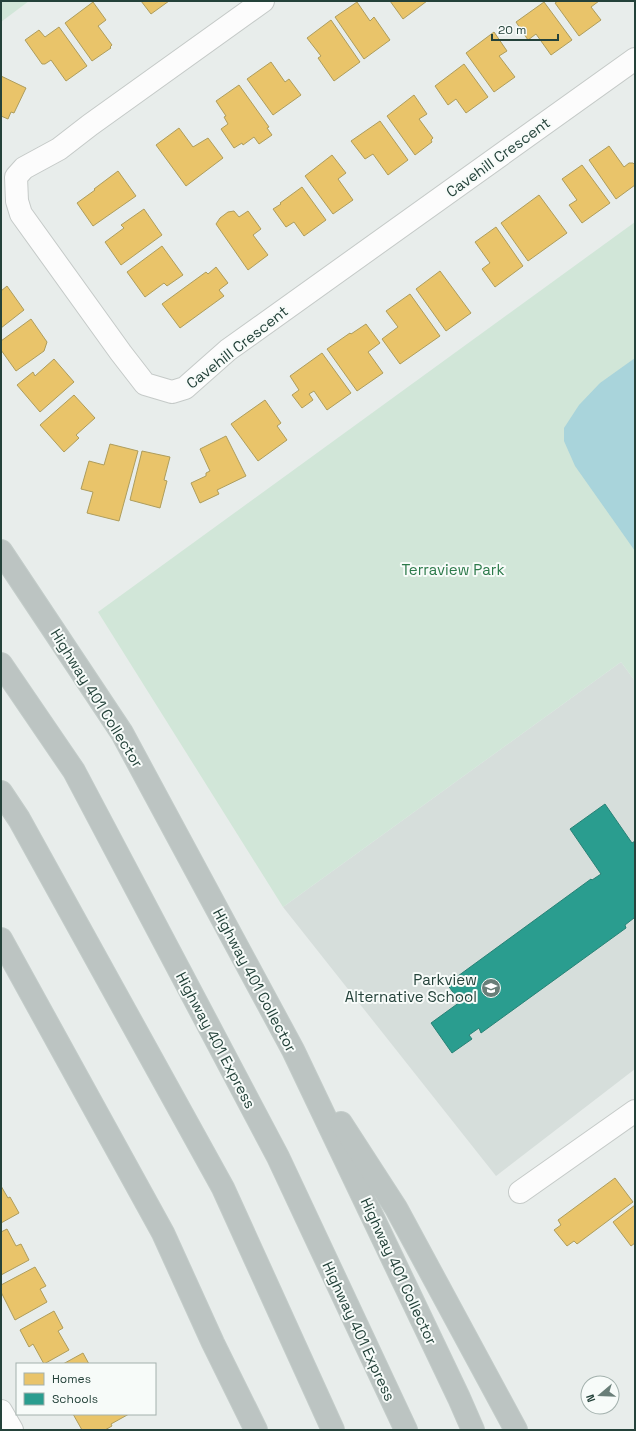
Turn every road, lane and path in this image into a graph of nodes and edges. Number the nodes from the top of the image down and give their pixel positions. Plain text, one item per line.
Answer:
1 (263, 1) edge
2 (635, 59) edge
3 (1, 551) edge
4 (1, 664) edge
5 (1, 792) edge
6 (1, 939) edge
7 (293, 1050) junction
8 (635, 1111) edge
9 (520, 1192) dead end
10 (213, 1343) junction
11 (1, 1411) edge
12 (12, 1430) edge
13 (242, 1430) edge
14 (256, 1430) edge
15 (333, 1430) edge
16 (406, 1430) edge
17 (473, 1430) edge
18 (516, 1430) edge

1 - 2 street, Cavehill Crescent
3 - 7 highway, Highway 401 Collector
4 - 16 highway, Highway 401 Express
5 - 15 highway
6 - 10 highway
7 - 17 highway, Highway 401 Collector
7 - 18 highway
8 - 9 street
10 - 13 highway
10 - 14 highway
11 - 12 street

